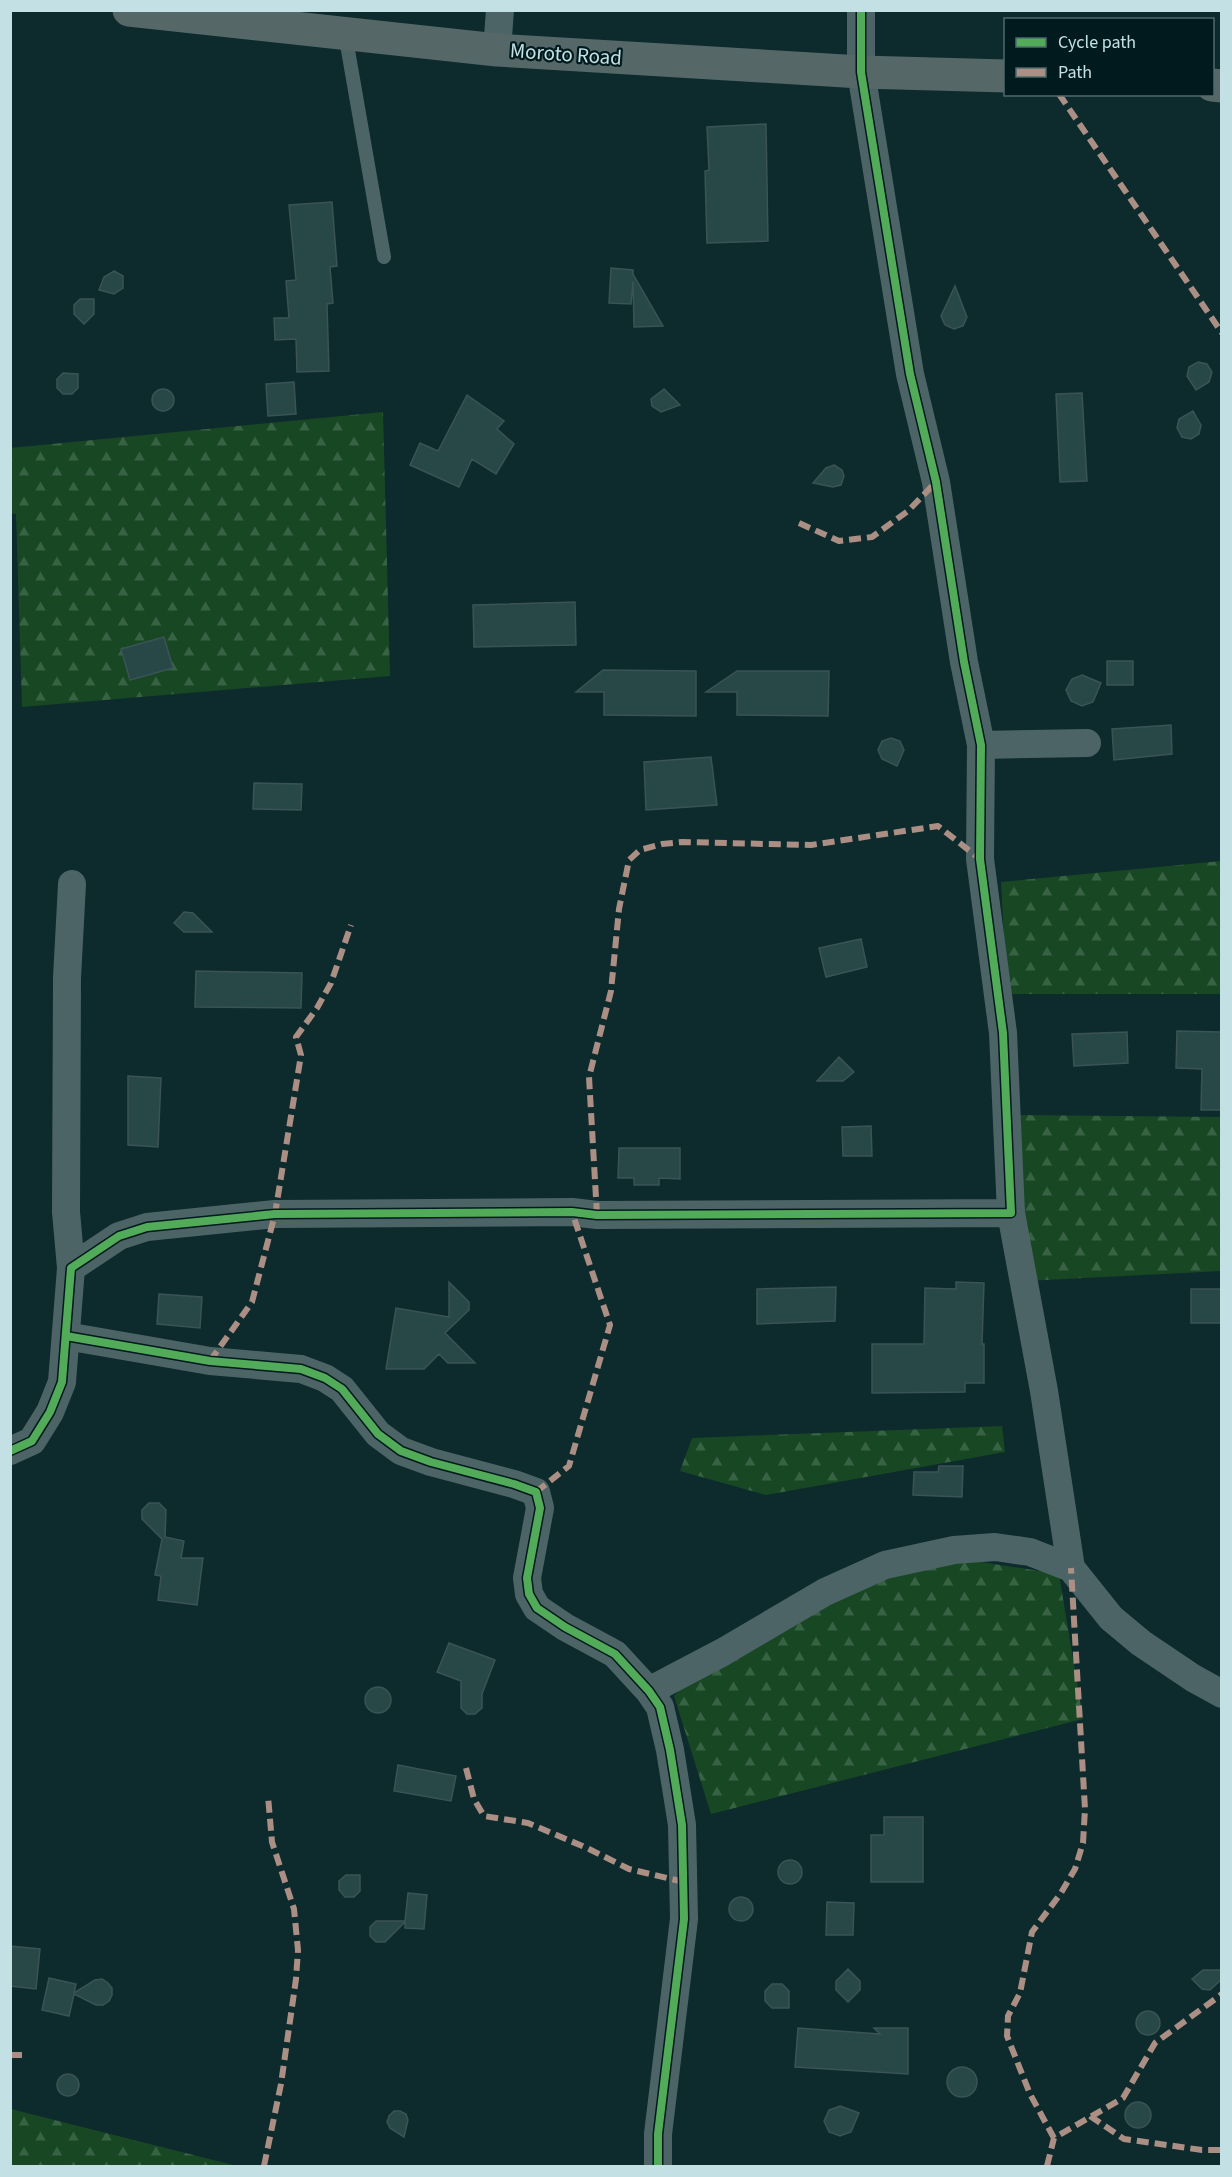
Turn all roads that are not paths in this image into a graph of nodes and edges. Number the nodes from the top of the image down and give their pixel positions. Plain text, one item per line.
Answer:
1 (129, 10) edge
2 (500, 10) edge
3 (861, 10) edge
4 (345, 33) junction
5 (497, 50) junction
6 (861, 72) junction
7 (1004, 76) edge
8 (384, 257) dead end
9 (1087, 743) dead end
10 (981, 745) junction
11 (72, 884) dead end
12 (1011, 1213) junction
13 (71, 1268) junction
14 (66, 1336) junction
15 (10, 1451) edge
16 (1071, 1568) junction
17 (650, 1691) junction
18 (1221, 1694) edge
19 (658, 2166) edge

1 - 4 main road, Moroto Road
2 - 5 street
3 - 6 street
4 - 5 main road, Moroto Road
4 - 8 lane
5 - 6 main road, Moroto Road
6 - 7 main road, Moroto Road
6 - 10 street
9 - 10 street
10 - 12 street
11 - 13 street
12 - 13 street
12 - 16 street
13 - 14 street
14 - 15 street
14 - 17 street
16 - 17 street
16 - 18 street
17 - 19 street

